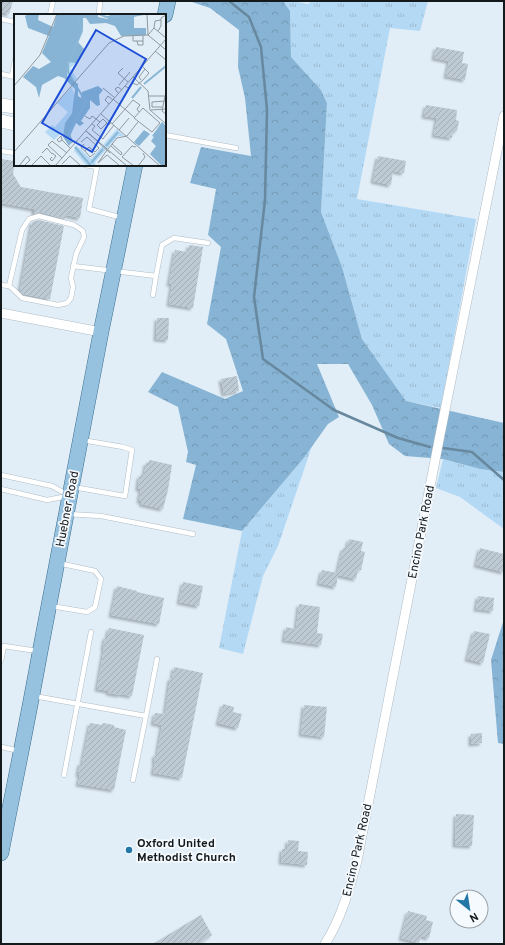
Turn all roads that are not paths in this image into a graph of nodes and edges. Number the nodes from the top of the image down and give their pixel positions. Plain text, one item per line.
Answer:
1 (53, 1) edge
2 (100, 1) edge
3 (168, 1) edge
4 (50, 14) edge
5 (99, 14) edge
6 (165, 14) edge
7 (1, 19) edge
8 (14, 22) edge
9 (1, 74) edge
10 (13, 76) edge
11 (1, 105) edge
12 (14, 107) edge
13 (504, 116) edge
14 (1, 121) edge
15 (14, 124) edge
16 (166, 135) edge
17 (236, 148) dead end
18 (1, 151) edge
19 (14, 154) edge
20 (91, 166) edge
21 (135, 166) edge
22 (124, 218) junction
23 (208, 243) dead end
24 (73, 266) junction
25 (114, 271) junction
26 (156, 276) junction
27 (1, 286) edge
28 (9, 286) junction
29 (153, 295) dead end
30 (1, 313) edge
31 (101, 332) junction
32 (80, 440) junction
33 (1, 475) edge
34 (1, 489) edge
35 (71, 491) junction
36 (66, 514) junction
37 (193, 534) dead end
38 (57, 562) junction
39 (48, 605) junction
40 (91, 632) dead end
41 (40, 652) junction
42 (157, 659) dead end
43 (1, 661) edge
44 (32, 696) junction
45 (77, 704) junction
46 (146, 716) junction
47 (1, 747) edge
48 (20, 751) junction
49 (64, 775) dead end
50 (133, 780) dead end
51 (1, 853) edge
52 (325, 944) edge

1 - 4 lane
2 - 5 lane
3 - 6 main road
7 - 8 lane
9 - 10 lane
11 - 12 street
13 - 52 street, Encino Park Road
14 - 15 street
16 - 17 lane
18 - 19 lane
20 - 22 lane
21 - 22 main road, Huebner Road
22 - 25 main road, Huebner Road
23 - 26 lane
24 - 25 lane
24 - 28 lane
24 - 28 lane
25 - 26 lane
25 - 31 main road, Huebner Road
26 - 29 lane
27 - 28 lane
30 - 31 street
31 - 32 main road, Huebner Road
32 - 35 main road, Huebner Road
32 - 35 lane
33 - 35 lane
34 - 35 lane
35 - 36 main road, Huebner Road
36 - 37 lane
36 - 38 main road, Huebner Road
38 - 39 main road, Huebner Road
38 - 39 lane
39 - 41 main road, Huebner Road
40 - 45 lane
41 - 43 lane
41 - 44 main road, Huebner Road
42 - 46 lane
44 - 45 lane
44 - 48 main road, Huebner Road
45 - 46 lane
45 - 49 lane
46 - 50 lane
47 - 48 lane
48 - 51 main road, Huebner Road

